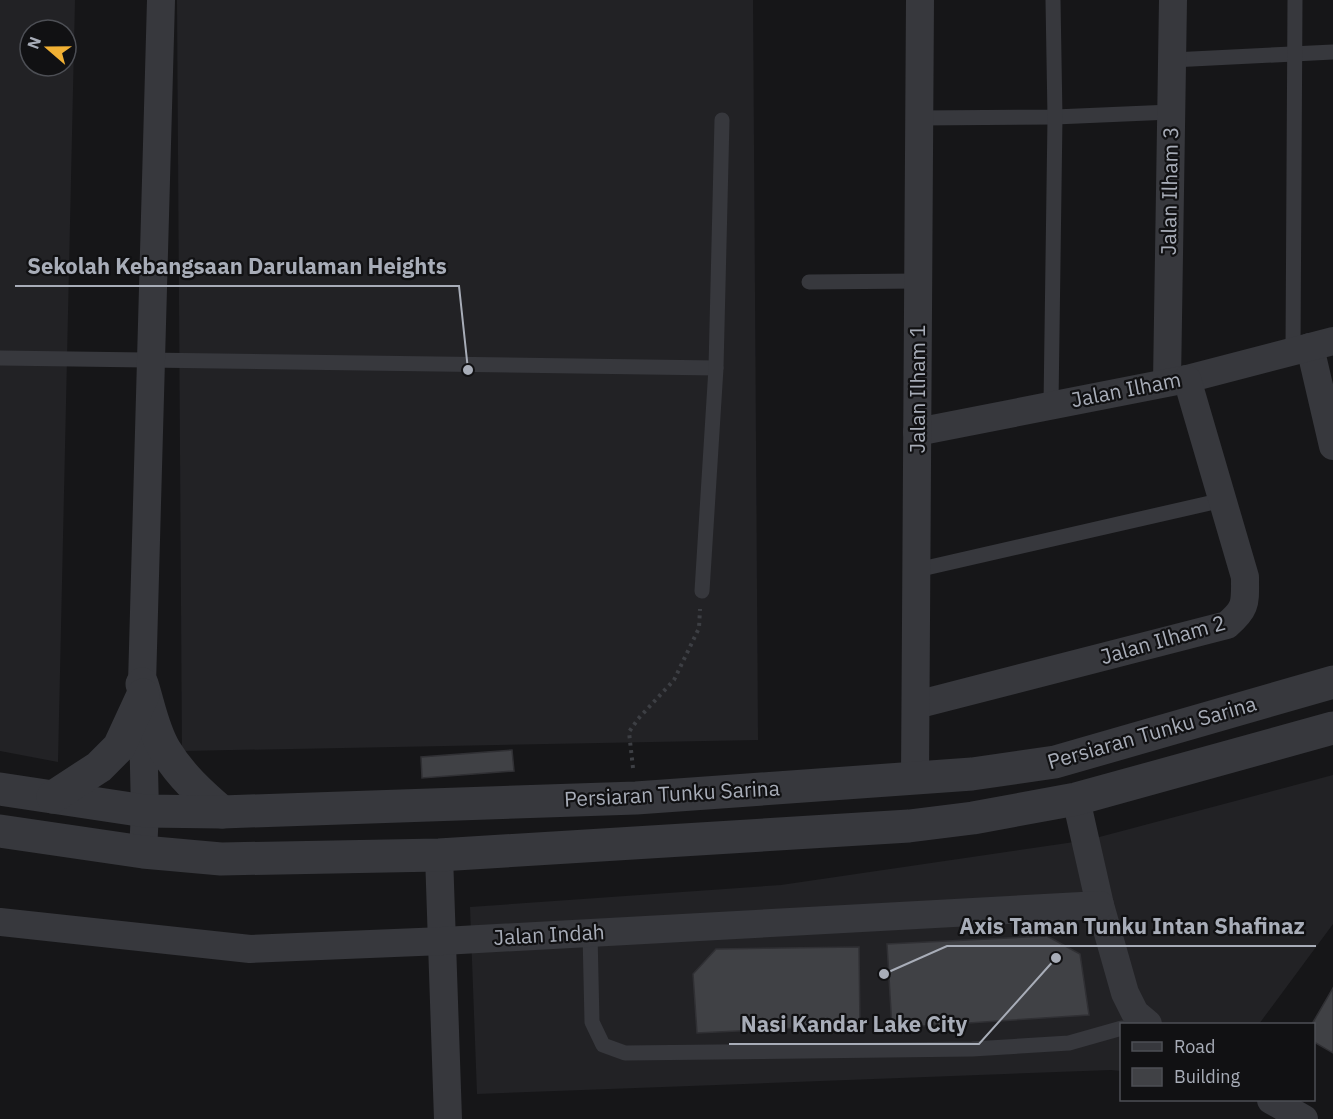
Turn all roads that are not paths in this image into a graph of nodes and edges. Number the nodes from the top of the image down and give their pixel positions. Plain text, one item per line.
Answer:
1 (161, 0) edge
2 (920, 0) edge
3 (1053, 0) edge
4 (1173, 0) edge
5 (1295, 0) edge
6 (1333, 52) edge
7 (1294, 54) junction
8 (1172, 60) junction
9 (1171, 112) junction
10 (1054, 117) junction
11 (919, 118) junction
12 (722, 120) dead end
13 (919, 281) junction
14 (809, 282) dead end
15 (1312, 347) edge
16 (0, 358) edge
17 (150, 358) junction
18 (716, 368) junction
19 (1177, 380) junction
20 (1051, 405) junction
21 (917, 432) junction
22 (1333, 446) edge
23 (1223, 500) junction
24 (917, 570) junction
25 (702, 591) road end
26 (1333, 681) edge
27 (143, 690) junction
28 (916, 705) junction
29 (1333, 728) edge
30 (915, 778) junction
31 (0, 789) edge
32 (52, 797) junction
33 (1076, 800) junction
34 (145, 811) junction
35 (222, 812) junction
36 (0, 831) edge
37 (143, 852) junction
38 (440, 855) junction
39 (1100, 905) junction
40 (0, 922) edge
41 (590, 933) junction
42 (443, 941) junction
43 (1137, 1023) edge
44 (1120, 1029) edge
45 (1273, 1101) edge
46 (448, 1119) edge
47 (1304, 1119) edge

1 - 17 street
2 - 11 street, Jalan Ilham 1
3 - 10 lane
4 - 8 street, Jalan Ilham 3
5 - 7 lane
6 - 7 lane
7 - 8 lane
7 - 15 lane
8 - 9 street, Jalan Ilham 3
9 - 10 lane
9 - 19 street, Jalan Ilham 3
10 - 11 lane
10 - 20 lane
11 - 13 street, Jalan Ilham 1
12 - 18 lane
13 - 14 lane
13 - 21 street, Jalan Ilham 1
15 - 19 street, Jalan Ilham
15 - 22 street
16 - 17 lane
17 - 18 lane
17 - 27 street
18 - 25 lane
19 - 20 street, Jalan Ilham
19 - 23 street, Jalan Ilham 2
20 - 21 street, Jalan Ilham
21 - 24 street, Jalan Ilham 1
23 - 24 lane
23 - 28 street, Jalan Ilham 2
24 - 28 street, Jalan Ilham 1
26 - 30 street, Persiaran Tunku Sarina
27 - 32 street
27 - 34 street
27 - 35 street
28 - 30 street, Jalan Ilham 1
29 - 33 street
30 - 35 street, Persiaran Tunku Sarina
31 - 32 street, Persiaran Tunku Sarina
32 - 34 street, Persiaran Tunku Sarina
33 - 38 street
33 - 39 street
34 - 35 street, Persiaran Tunku Sarina
34 - 37 street
36 - 37 street
37 - 38 street
38 - 42 street
39 - 41 street, Jalan Indah
39 - 43 street
40 - 42 street, Jalan Indah
41 - 42 street, Jalan Indah
41 - 44 lane
42 - 46 street
45 - 47 street

